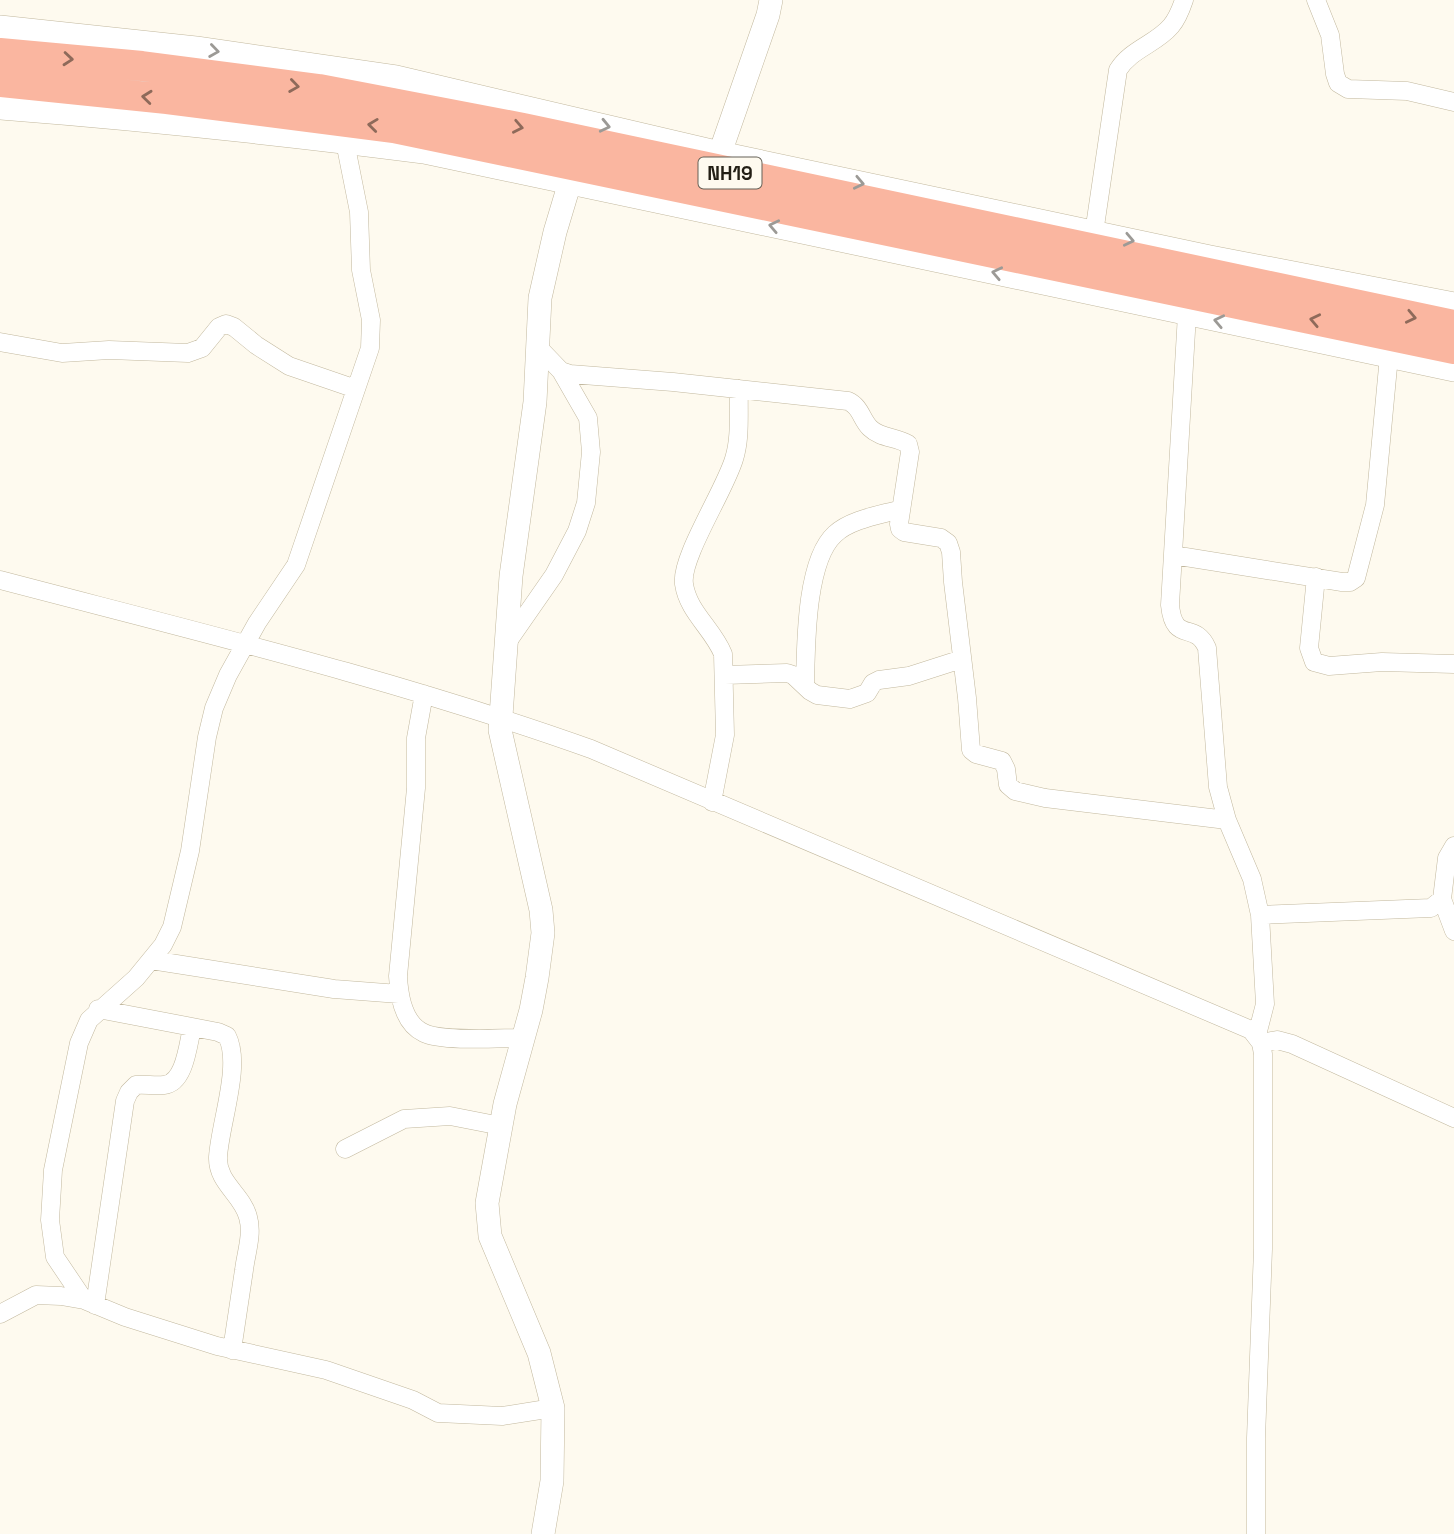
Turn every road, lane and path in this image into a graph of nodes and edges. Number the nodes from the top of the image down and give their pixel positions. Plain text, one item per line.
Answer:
1 (772, 0) edge
2 (1184, 0) edge
3 (1316, 0) edge
4 (0, 27) edge
5 (0, 53) edge
6 (0, 82) edge
7 (1454, 102) edge
8 (0, 108) edge
9 (345, 142) junction
10 (720, 153) junction
11 (570, 182) junction
12 (1094, 233) junction
13 (1454, 304) edge
14 (1187, 314) junction
15 (1454, 325) edge
16 (0, 342) edge
17 (538, 347) junction
18 (1454, 349) edge
19 (1389, 356) junction
20 (1454, 370) edge
21 (561, 371) junction
22 (356, 389) junction
23 (739, 389) junction
24 (901, 509) junction
25 (1172, 555) junction
26 (1316, 577) junction
27 (0, 580) edge
28 (247, 642) junction
29 (506, 645) junction
30 (962, 659) junction
31 (1454, 664) edge
32 (724, 675) junction
33 (805, 686) junction
34 (424, 694) junction
35 (501, 706) junction
36 (713, 799) junction
37 (1227, 820) junction
38 (1454, 846) edge
39 (1442, 899) junction
40 (1260, 915) junction
41 (1454, 931) edge
42 (151, 960) junction
43 (399, 994) junction
44 (98, 1009) junction
45 (192, 1028) junction
46 (1260, 1030) junction
47 (522, 1038) junction
48 (1453, 1114) edge
49 (501, 1126) junction
50 (345, 1149) dead end
51 (90, 1302) junction
52 (0, 1314) edge
53 (232, 1349) junction
54 (553, 1408) junction
55 (543, 1534) edge
56 (1255, 1534) edge

1 - 10 street
2 - 12 street
3 - 7 street
4 -> 10 street
5 -> 15 highway, NH19
18 -> 6 highway, NH19
8 - 9 street
9 - 11 street
9 - 22 street
10 -> 12 street
14 -> 11 street
11 - 17 street
12 -> 13 street
19 -> 14 street
14 - 25 street
16 - 22 street
17 - 21 street
17 - 29 street
19 - 20 street
19 - 26 street
21 - 23 street
21 - 29 street
22 - 28 street
23 - 24 street
23 - 32 street
24 - 30 street
24 - 33 street
25 - 26 street
25 - 37 street
26 - 31 street
27 - 28 street
28 - 34 street
28 - 42 street
29 - 35 street
30 - 33 street
30 - 37 street
32 - 33 street
32 - 36 street
34 - 35 street
34 - 43 street
35 - 36 street
35 - 47 street
36 - 46 street
37 - 40 street
38 - 39 street
39 - 40 street
39 - 41 street
40 - 46 street
42 - 43 street
42 - 44 street
43 - 47 street
44 - 45 street
44 - 51 street
45 - 51 street
45 - 53 street
46 - 48 street
46 - 56 street
47 - 49 street
49 - 50 street
49 - 54 street
51 - 52 street
51 - 53 street
53 - 54 street
54 - 55 street

